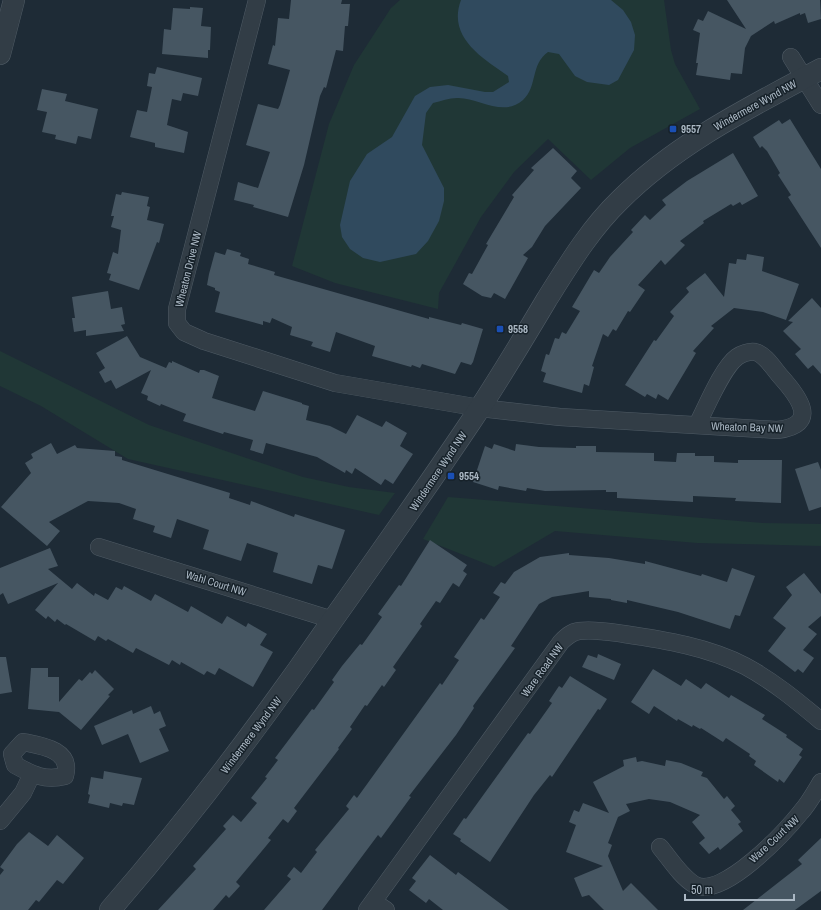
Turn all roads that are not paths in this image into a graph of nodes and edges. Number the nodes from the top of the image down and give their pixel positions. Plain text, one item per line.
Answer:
1 (14, 0) edge
2 (257, 0) edge
3 (0, 54) edge
4 (791, 57) dead end
5 (813, 74) edge
6 (821, 106) edge
7 (480, 408) junction
8 (696, 425) junction
9 (99, 547) dead end
10 (333, 620) junction
11 (821, 721) edge
12 (32, 774) dead end
13 (821, 782) edge
14 (0, 821) edge
15 (660, 847) dead end
16 (376, 907) edge
17 (110, 910) edge

1 - 3 street
2 - 7 street, Wheaton Drive NW
4 - 5 street, Windermere Wynd NW
5 - 6 street
5 - 7 street, Windermere Wynd NW
7 - 8 street, Wheaton Bay NW
7 - 10 street, Windermere Wynd NW
8 - 8 street, Wheaton Bay NW
9 - 10 street, Wahl Court NW
10 - 17 street, Windermere Wynd NW
11 - 16 street, Ware Road NW
12 - 14 street
13 - 15 street, Ware Court NW

